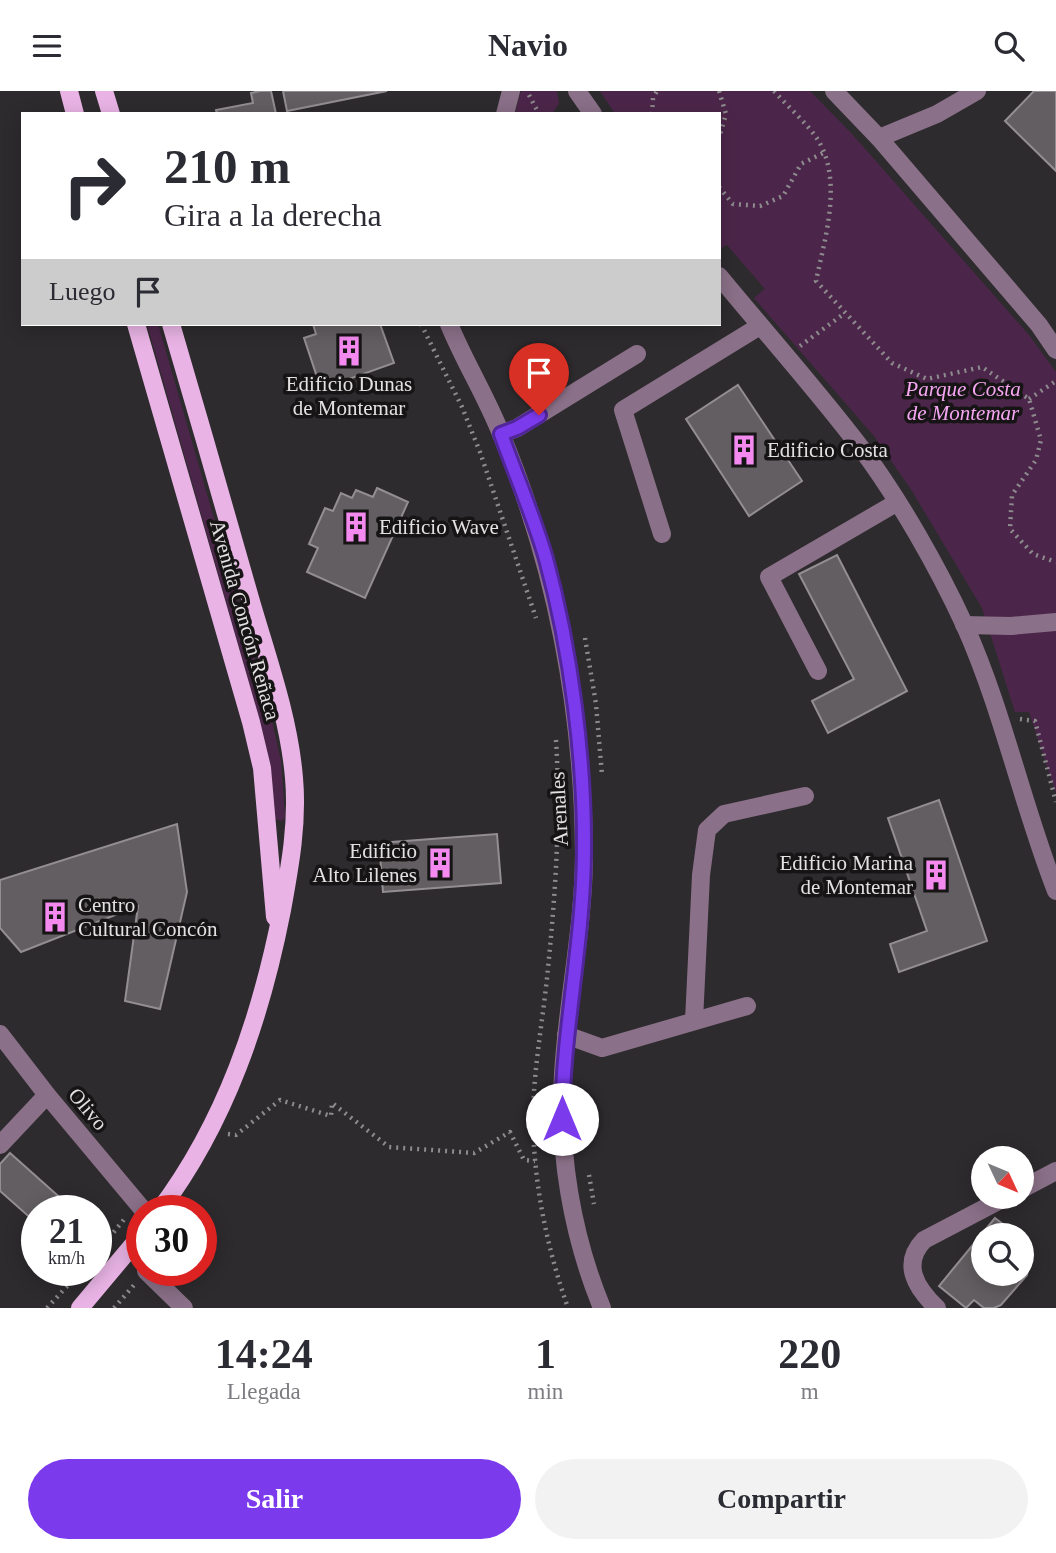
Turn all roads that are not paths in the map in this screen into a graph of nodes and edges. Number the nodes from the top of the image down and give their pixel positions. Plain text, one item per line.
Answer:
1 (69, 91) edge
2 (104, 91) edge
3 (511, 91) edge
4 (577, 91) edge
5 (834, 91) edge
6 (977, 91) edge
7 (74, 112) edge
8 (110, 112) edge
9 (506, 112) edge
10 (592, 112) edge
11 (879, 138) junction
12 (721, 278) edge
13 (137, 326) edge
14 (172, 326) edge
15 (450, 326) edge
16 (760, 326) junction
17 (1056, 350) edge
18 (637, 353) dead end
19 (501, 434) junction
20 (896, 503) junction
21 (662, 534) dead end
22 (1056, 622) edge
23 (964, 625) junction
24 (818, 671) dead end
25 (805, 796) dead end
26 (1056, 891) edge
27 (277, 934) junction
28 (747, 1006) dead end
29 (694, 1021) junction
30 (0, 1034) edge
31 (566, 1035) junction
32 (47, 1095) junction
33 (0, 1145) edge
34 (1056, 1171) edge
35 (1034, 1183) edge
36 (131, 1195) edge
37 (171, 1195) edge
38 (983, 1209) edge
39 (126, 1253) edge
40 (161, 1286) edge
41 (80, 1308) edge
42 (184, 1308) edge
43 (602, 1308) edge
44 (937, 1308) edge

1 - 7 main road
2 - 8 main road
3 - 9 street
4 - 10 street
5 - 11 street
6 - 11 street
11 - 17 street
12 - 16 street
13 - 27 main road, Avenida Concón Reñaca
14 - 27 main road, Avenida Concón Reñaca
15 - 19 street, Arenales
16 - 20 street
16 - 21 street
18 - 19 street
19 - 31 street, Arenales
20 - 23 street
20 - 24 street
22 - 23 street
23 - 26 street
25 - 29 street
27 - 37 main road, Avenida Concón Reñaca
28 - 29 street
29 - 31 street
30 - 32 street, Olivo
31 - 43 street, Arenales
32 - 33 street
32 - 36 street, Olivo
34 - 35 street
38 - 44 street
39 - 41 main road
40 - 42 street

